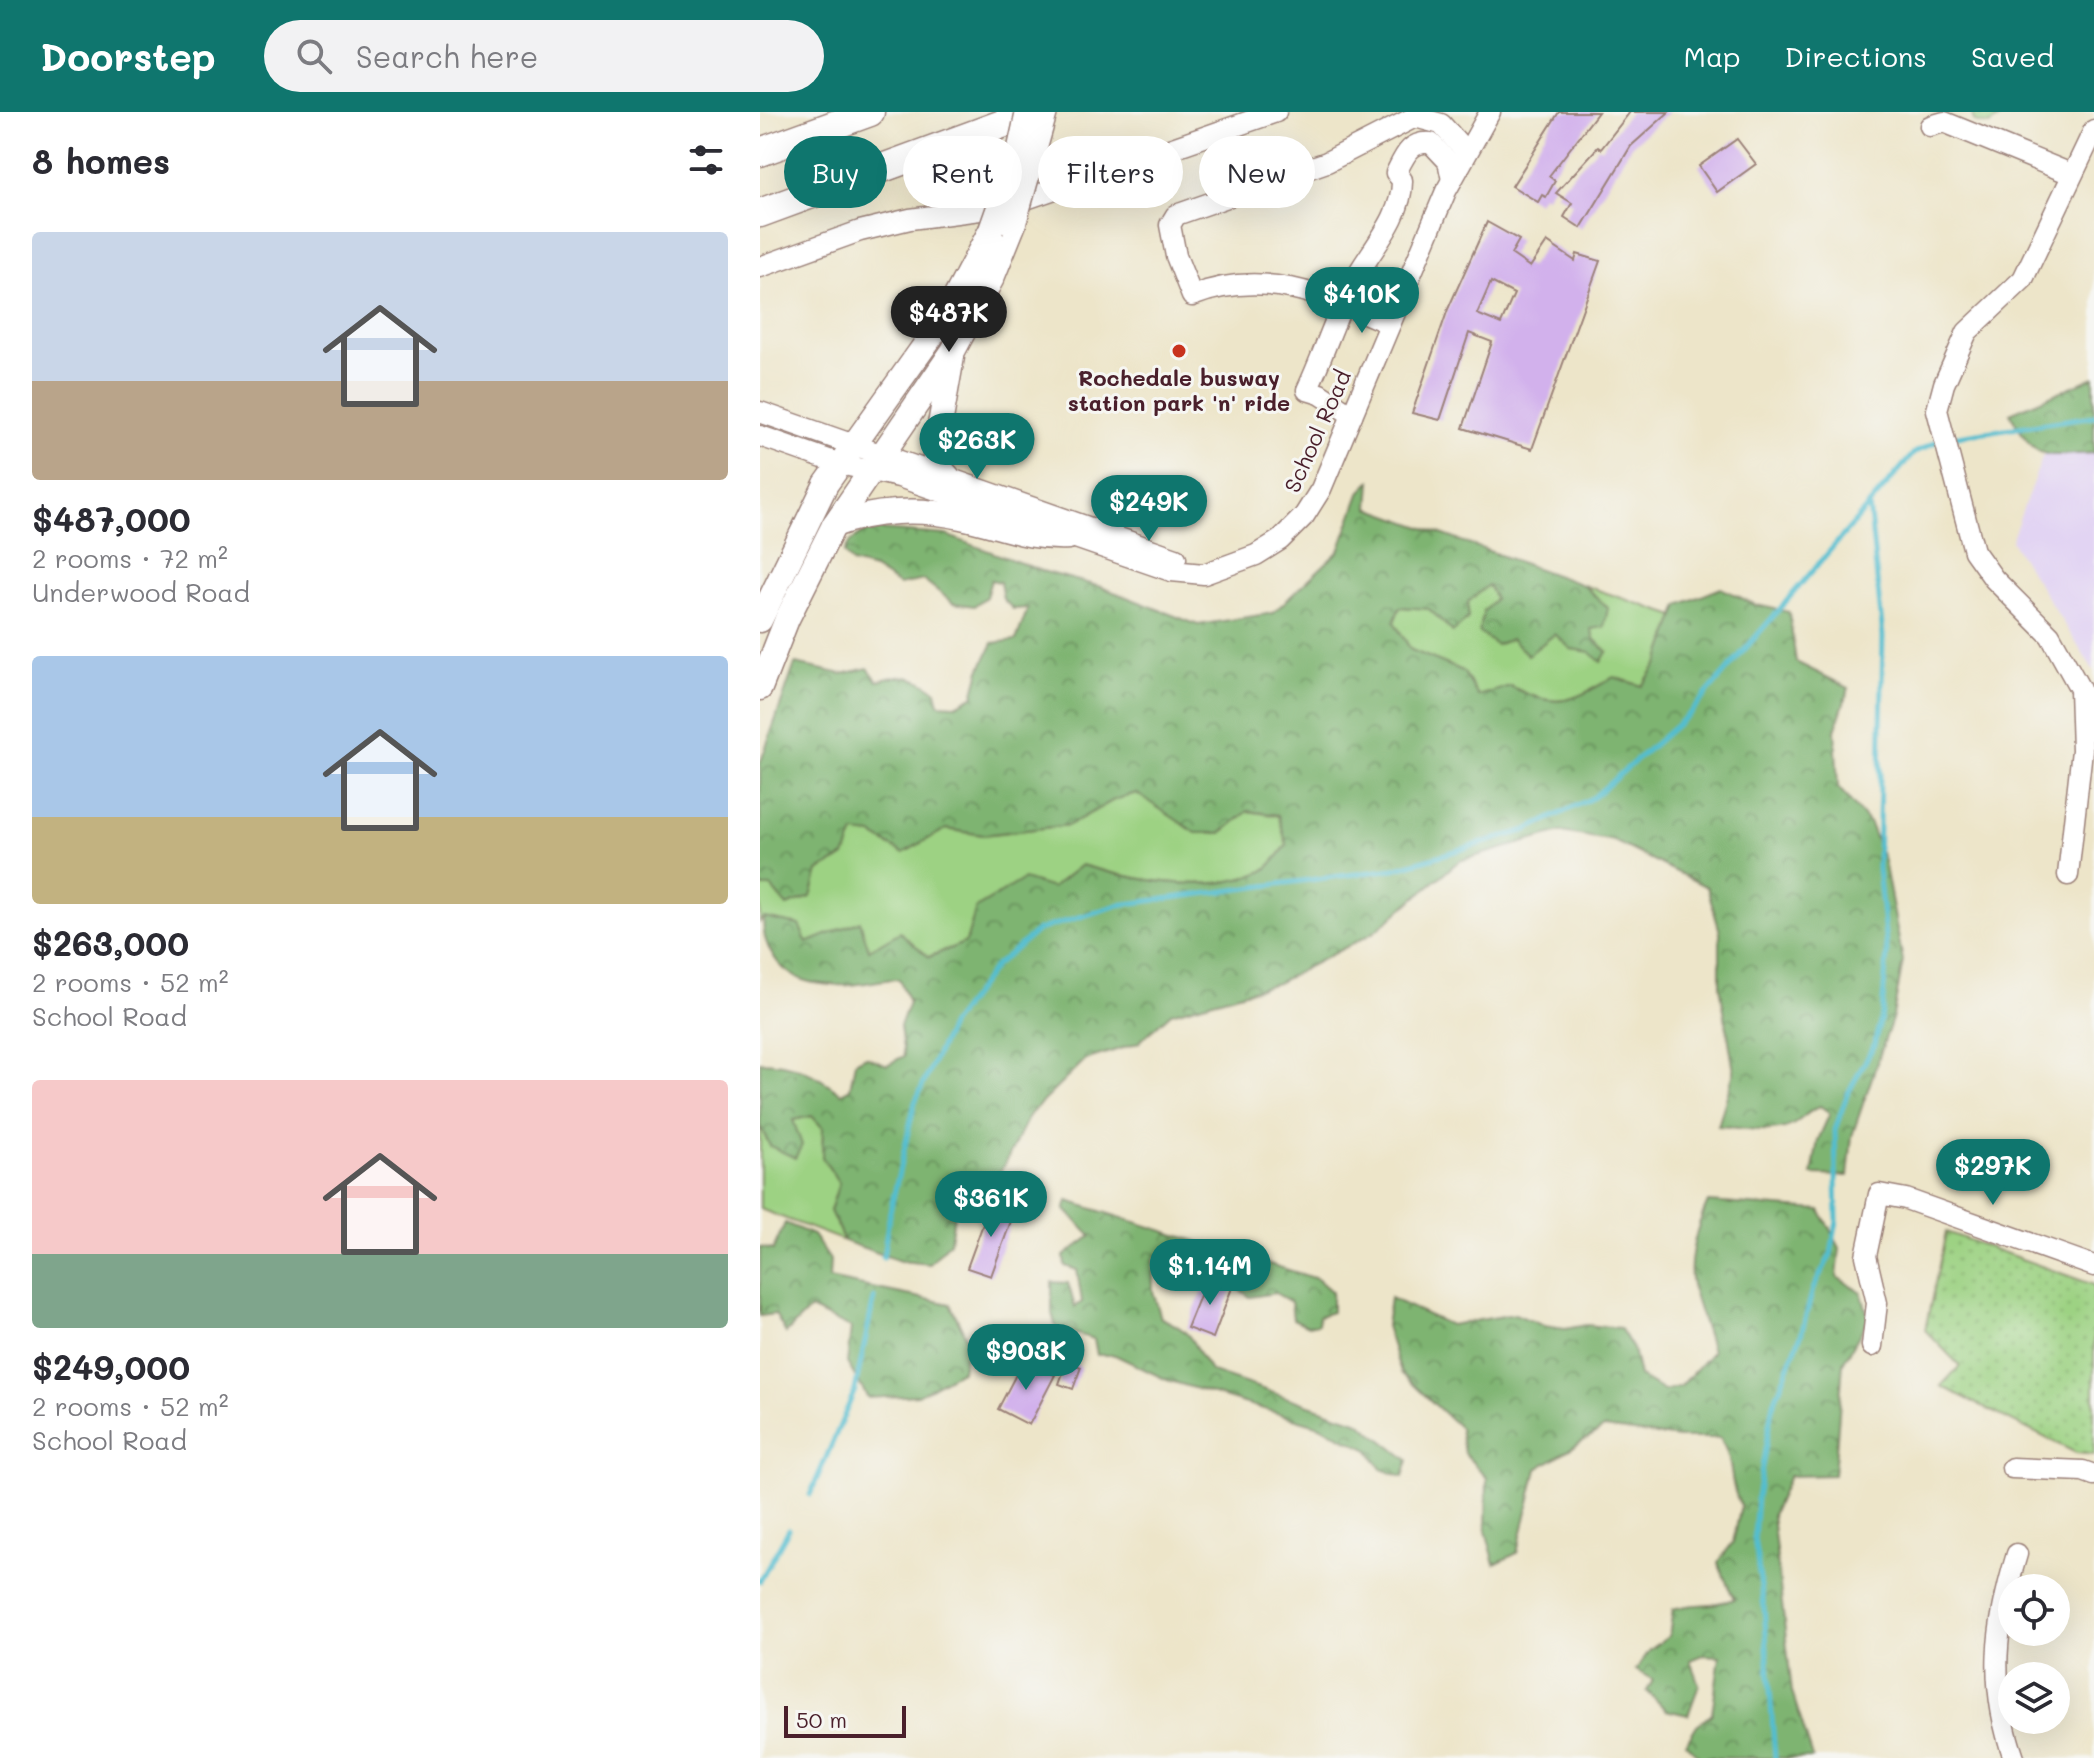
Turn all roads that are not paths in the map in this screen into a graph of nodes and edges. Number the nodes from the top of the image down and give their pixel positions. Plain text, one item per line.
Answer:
1 (870, 112) edge
2 (1028, 112) edge
3 (1035, 112) edge
4 (1045, 112) edge
5 (1276, 112) edge
6 (1490, 112) edge
7 (1930, 126) dead end
8 (2094, 130) edge
9 (760, 152) edge
10 (1466, 152) junction
11 (2071, 174) junction
12 (1452, 180) junction
13 (760, 213) edge
14 (1002, 228) junction
15 (760, 267) edge
16 (1344, 303) junction
17 (1390, 324) junction
18 (953, 351) junction
19 (760, 412) edge
20 (1352, 415) junction
21 (760, 436) edge
22 (846, 454) junction
23 (877, 462) junction
24 (948, 477) junction
25 (834, 525) junction
26 (1069, 537) junction
27 (1232, 564) junction
28 (760, 620) edge
29 (760, 688) edge
30 (2068, 875) dead end
31 (2094, 1266) edge
32 (1872, 1346) dead end
33 (2012, 1468) dead end
34 (2088, 1473) edge
35 (2017, 1554) dead end
36 (2014, 1758) edge

1 - 9 highway
2 - 14 main road, bridge
3 - 13 highway
4 - 14 main road, bridge
5 - 15 street
6 - 10 street, School Road
7 - 11 street
8 - 11 street
10 - 12 street, School Road
10 - 16 street
11 - 30 street
12 - 16 street
12 - 17 street, School Road
14 - 18 main road
14 - 22 main road
16 - 17 street
16 - 20 street
17 - 20 street, School Road
18 - 23 main road
18 - 24 main road
19 - 22 street
20 - 27 street, School Road
21 - 22 street
22 - 23 street, School Road
22 - 28 main road
23 - 24 street, School Road
23 - 25 main road
23 - 26 street, School Road
24 - 27 street, School Road
25 - 26 main road
25 - 29 main road
26 - 27 street, School Road
31 - 32 street
33 - 34 street
35 - 36 street

